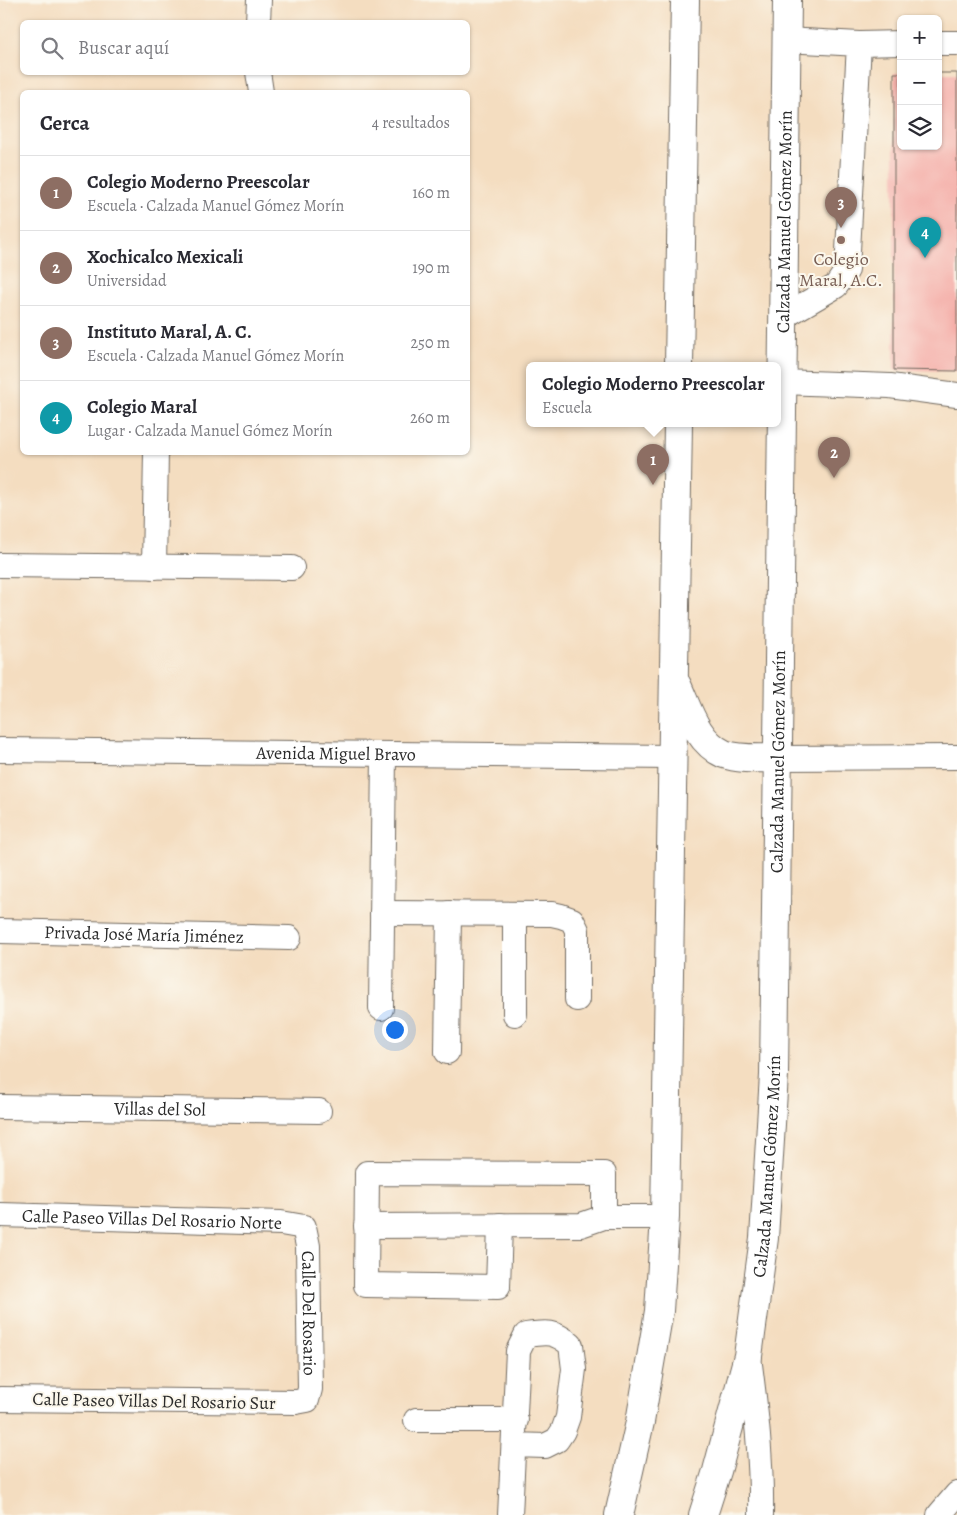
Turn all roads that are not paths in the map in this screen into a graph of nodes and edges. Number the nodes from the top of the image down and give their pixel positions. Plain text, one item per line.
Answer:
1 (259, 0) edge
2 (685, 0) edge
3 (787, 0) edge
4 (258, 20) edge
5 (786, 40) junction
6 (942, 43) edge
7 (957, 43) edge
8 (859, 44) junction
9 (897, 44) edge
10 (258, 75) edge
11 (261, 90) edge
12 (783, 317) junction
13 (679, 362) edge
14 (782, 382) junction
15 (957, 395) edge
16 (678, 427) edge
17 (156, 455) edge
18 (0, 565) edge
19 (154, 567) junction
20 (292, 568) dead end
21 (673, 677) junction
22 (0, 750) edge
23 (384, 754) junction
24 (673, 757) junction
25 (957, 757) edge
26 (778, 758) junction
27 (382, 913) junction
28 (449, 914) junction
29 (515, 914) junction
30 (0, 931) edge
31 (288, 938) dead end
32 (577, 999) dead end
33 (380, 1008) dead end
34 (515, 1014) dead end
35 (447, 1052) dead end
36 (0, 1107) edge
37 (319, 1111) dead end
38 (0, 1215) edge
39 (604, 1217) junction
40 (665, 1217) junction
41 (500, 1225) junction
42 (366, 1226) junction
43 (304, 1227) joint
44 (748, 1356) junction
45 (0, 1399) edge
46 (307, 1400) joint
47 (416, 1420) dead end
48 (516, 1420) junction
49 (514, 1445) junction
50 (957, 1494) edge
51 (510, 1515) edge
52 (619, 1515) edge
53 (703, 1515) edge
54 (761, 1515) edge
55 (939, 1515) edge

1 - 4 street
2 - 13 main road
3 - 5 main road, Calzada Manuel Gómez Morín
5 - 8 street
5 - 12 main road, Calzada Manuel Gómez Morín
6 - 7 street
8 - 9 street
8 - 12 street
10 - 11 street
12 - 14 main road, Calzada Manuel Gómez Morín
14 - 15 street
14 - 26 main road, Calzada Manuel Gómez Morín
16 - 21 main road
17 - 19 street
18 - 19 street
19 - 20 street
21 - 24 main road
21 - 26 main road
22 - 23 street, Avenida Miguel Bravo
23 - 24 street, Avenida Miguel Bravo
23 - 27 street
24 - 40 main road
25 - 26 street
26 - 44 main road, Calzada Manuel Gómez Morín
27 - 28 street
27 - 33 street
28 - 29 street
28 - 35 street
29 - 32 street
29 - 34 street
30 - 31 street, Privada José María Jiménez
36 - 37 street, Villas del Sol
38 - 43 street, Calle Paseo Villas Del Rosario Norte
39 - 40 street
39 - 41 street
39 - 42 street
40 - 52 main road
41 - 42 street
41 - 42 street
43 - 46 street, Calle Del Rosario
44 - 53 main road, Calzada Manuel Gómez Morín
44 - 54 street
45 - 46 street, Calle Paseo Villas Del Rosario Sur
47 - 48 street
48 - 49 street
48 - 49 street
49 - 51 street
50 - 55 street

